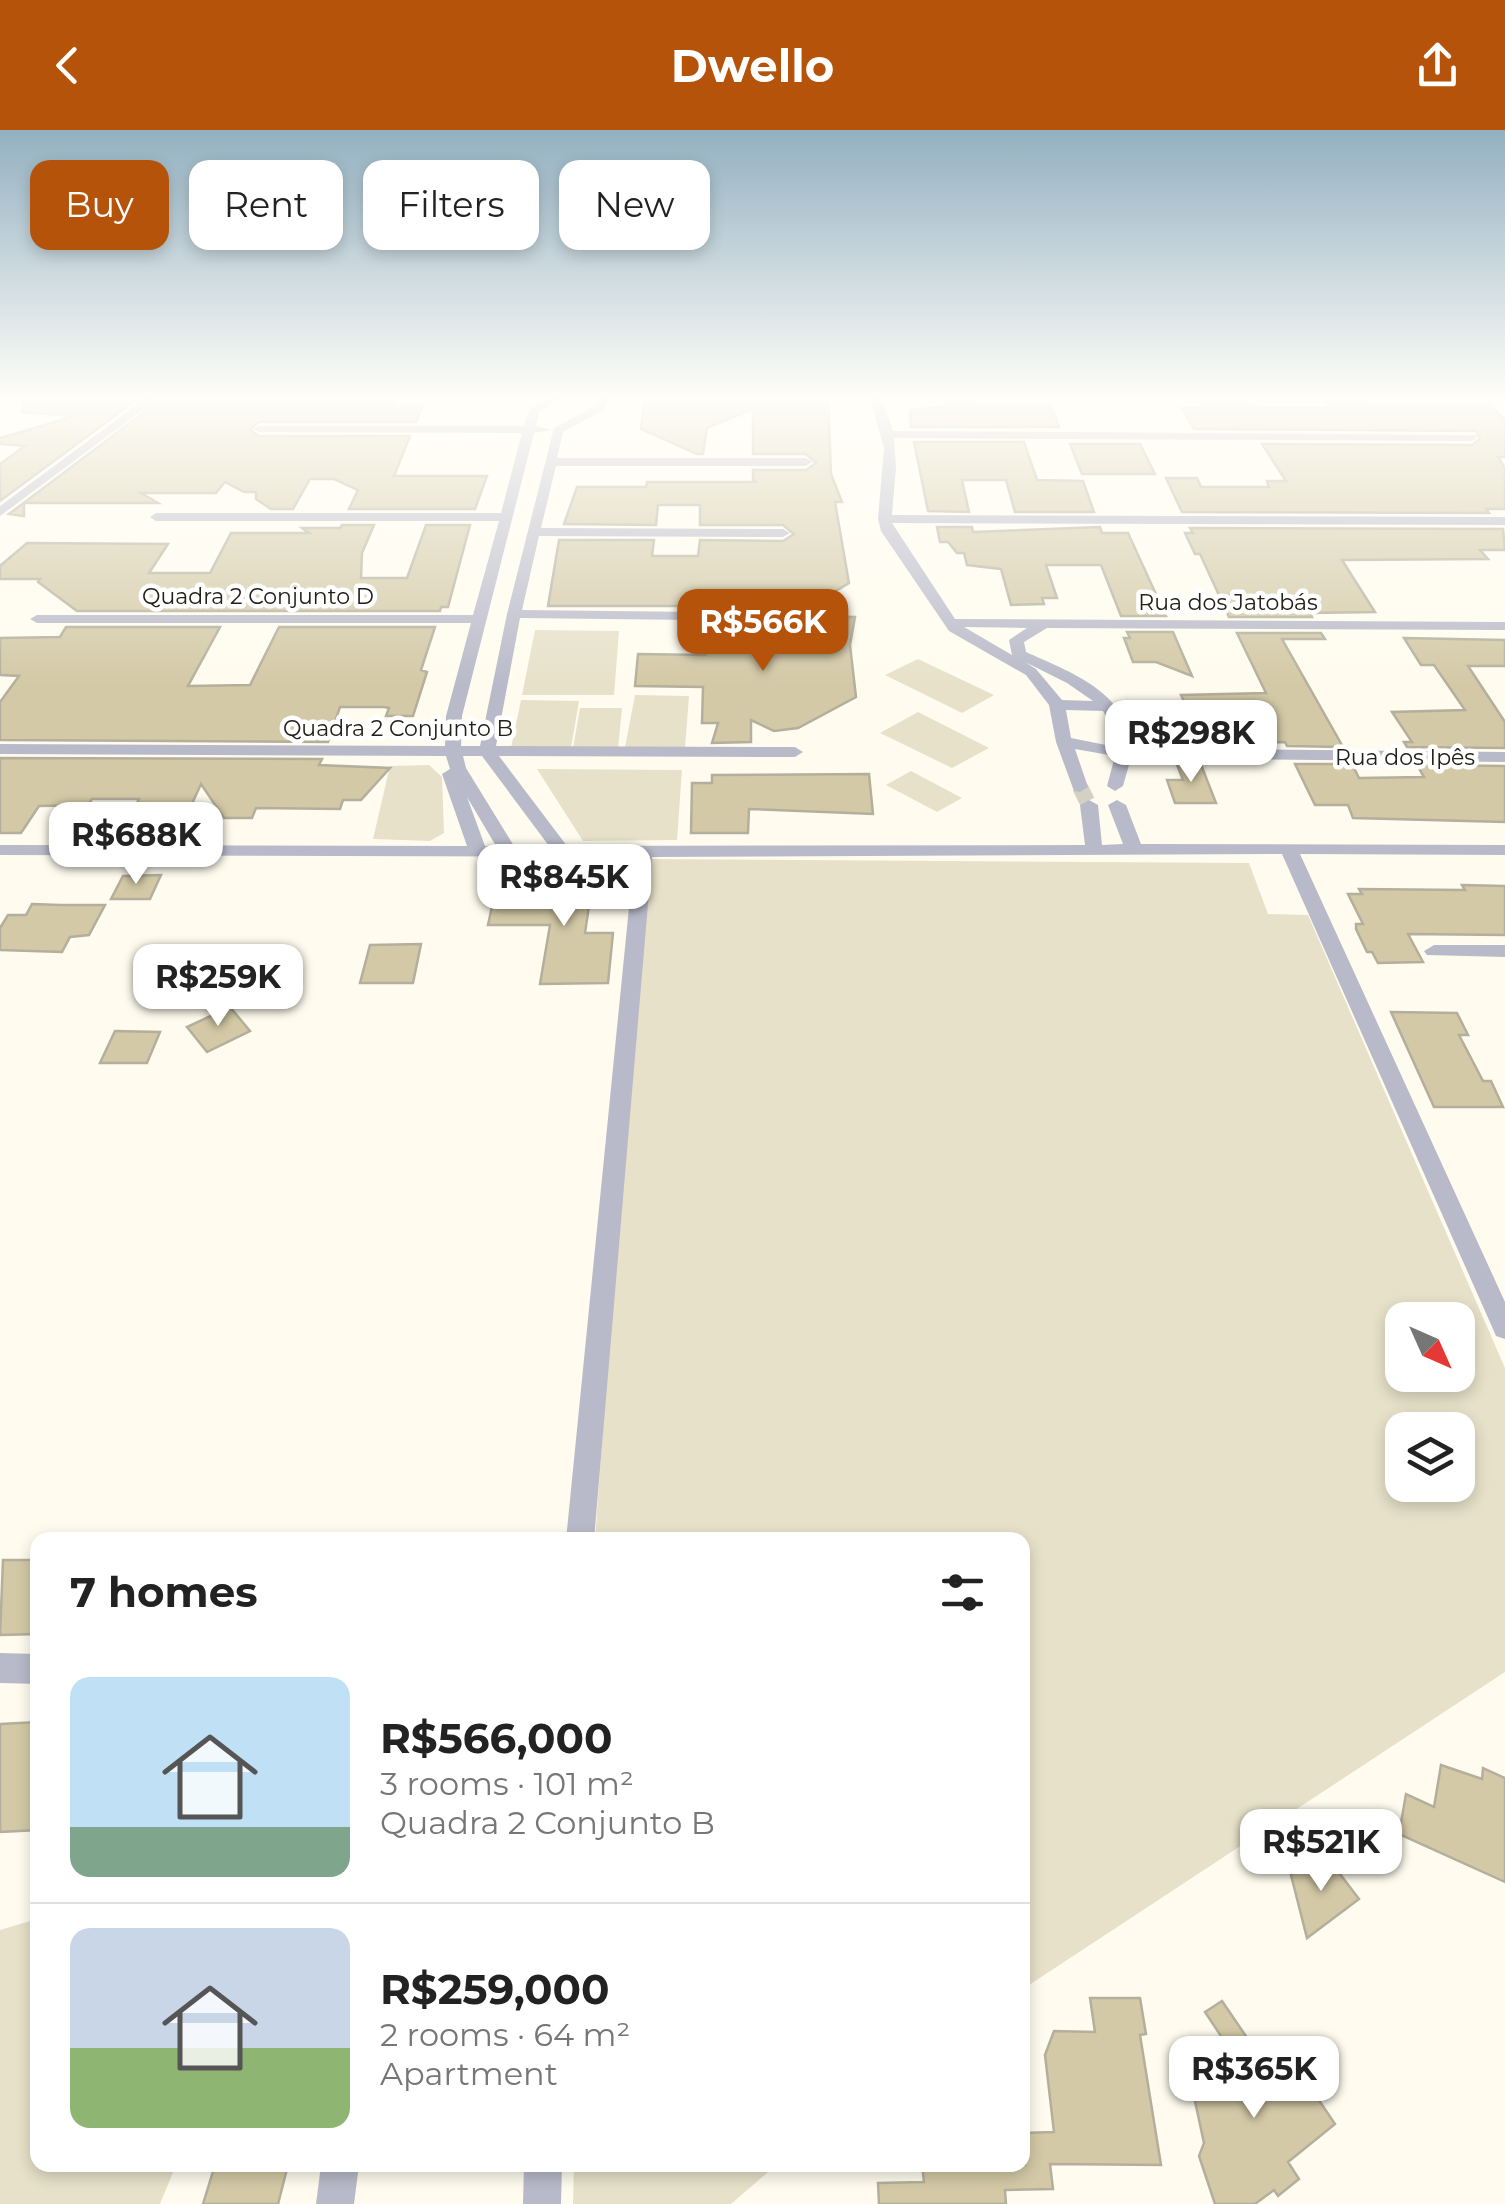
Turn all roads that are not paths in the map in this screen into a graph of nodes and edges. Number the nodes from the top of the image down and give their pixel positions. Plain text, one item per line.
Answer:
1 (544, 491) edge
2 (28, 492) edge
3 (514, 492) joint
4 (520, 492) edge
5 (887, 492) edge
6 (0, 512) edge
7 (156, 517) dead end
8 (507, 517) junction
9 (884, 519) junction
10 (1505, 520) edge
11 (535, 532) junction
12 (784, 532) dead end
13 (492, 575) junction
14 (524, 575) junction
15 (514, 614) junction
16 (791, 617) dead end
17 (479, 618) junction
18 (37, 619) dead end
19 (957, 623) junction
20 (1049, 624) junction
21 (1505, 626) edge
22 (1032, 628) junction
23 (1019, 654) junction
24 (1057, 704) junction
25 (1108, 706) junction
26 (1064, 742) junction
27 (0, 749) edge
28 (451, 751) junction
29 (487, 751) junction
30 (795, 752) dead end
31 (1124, 754) junction
32 (1505, 757) edge
33 (1080, 786) tunnel mouth
34 (1116, 800) junction
35 (1288, 848) junction
36 (1094, 849) junction
37 (1134, 849) junction
38 (0, 850) edge
39 (1505, 850) edge
40 (508, 851) junction
41 (478, 852) junction
42 (562, 852) junction
43 (642, 852) junction
44 (1434, 951) dead end
45 (1505, 951) edge
46 (1505, 1329) edge
47 (581, 1532) edge
48 (0, 1668) edge
49 (30, 1669) edge
50 (339, 2172) edge
51 (543, 2172) edge
52 (335, 2204) edge
53 (542, 2204) edge

1 - 11 street
2 - 6 street
3 - 4 street
3 - 8 street
5 - 9 street
7 - 8 street
8 - 13 street
9 - 10 street
9 - 19 street
11 - 12 street
11 - 14 street
13 - 14 street
13 - 17 street
14 - 15 street
15 - 16 street
15 - 29 street
17 - 18 street, Quadra 2 Conjunto D
17 - 28 street
19 - 20 street, Rua dos Jatobás
19 - 22 street
19 - 23 street
19 - 24 street
20 - 21 street, Rua dos Jatobás
20 - 22 street
22 - 23 street
23 - 25 street
24 - 25 street
24 - 26 street
25 - 31 street
26 - 31 street, Rua dos Ipês
26 - 33 street
27 - 28 street, Quadra 2 Conjunto B
28 - 29 street, Quadra 2 Conjunto B
28 - 40 street
28 - 41 street
29 - 30 street, Quadra 2 Conjunto B
29 - 42 street
31 - 32 street, Rua dos Ipês
31 - 34 street
34 - 36 street
34 - 37 street
35 - 37 street
35 - 39 street
35 - 46 street
36 - 37 street
36 - 43 street
38 - 41 street
40 - 41 street
40 - 42 street
42 - 43 street
43 - 47 street
44 - 45 street
48 - 49 street
50 - 52 street
51 - 53 street

